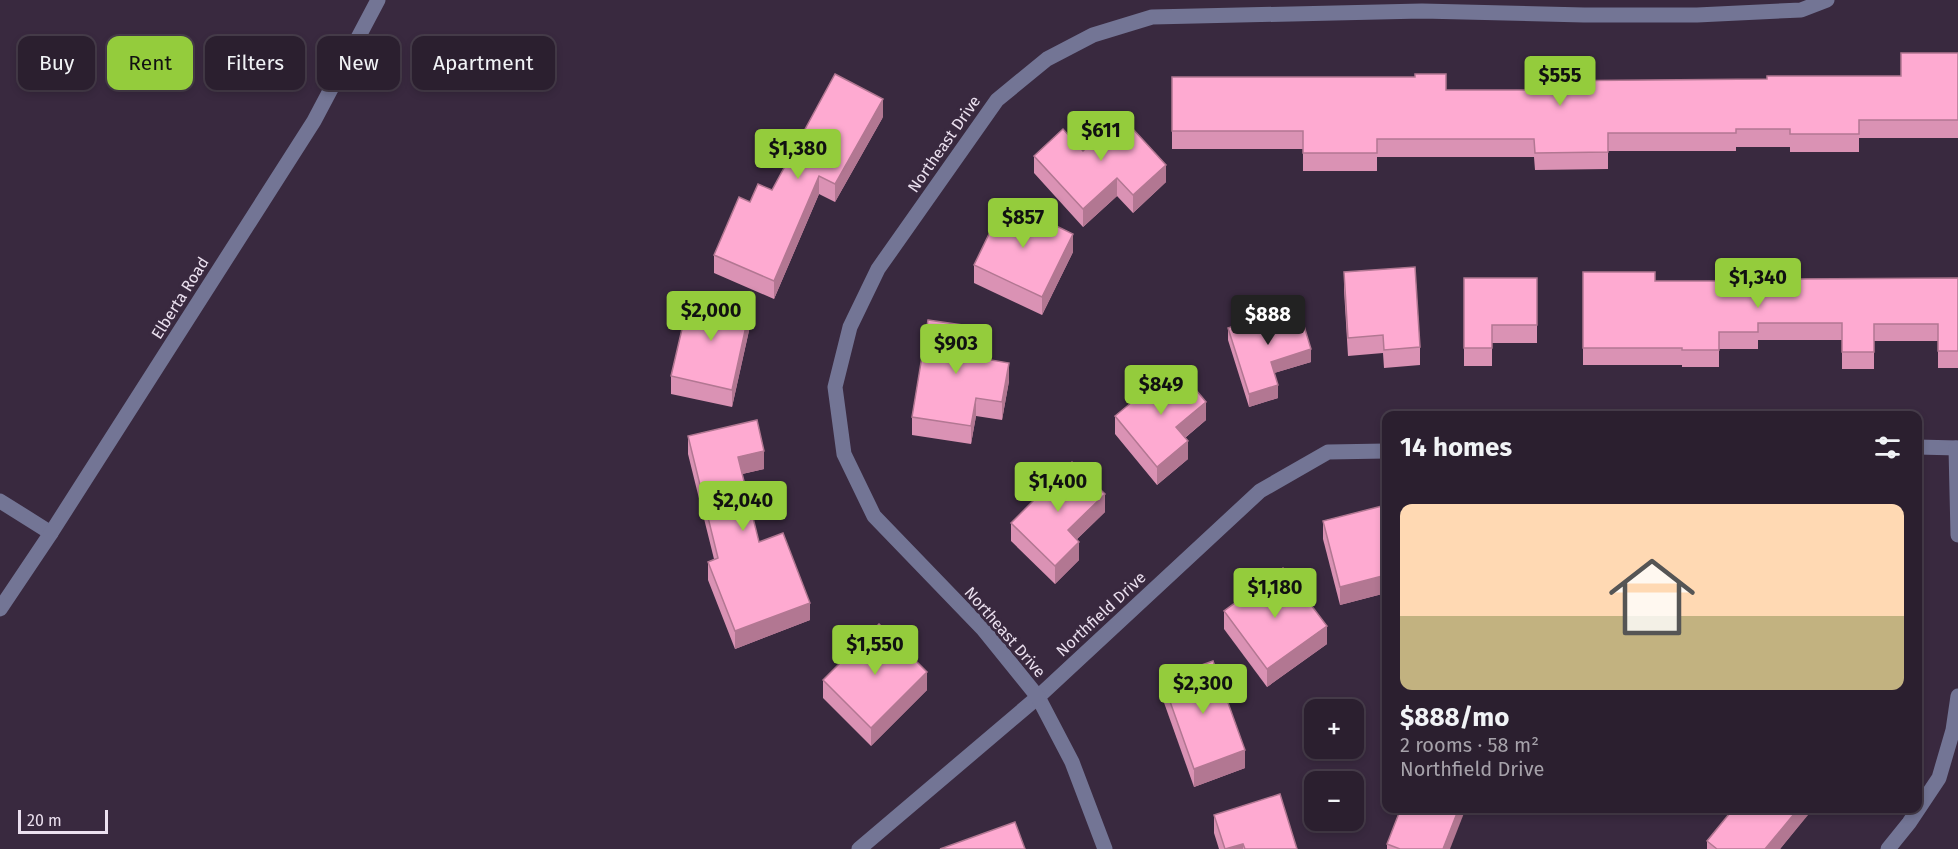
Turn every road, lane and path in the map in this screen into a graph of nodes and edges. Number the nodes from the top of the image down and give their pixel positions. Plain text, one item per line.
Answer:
1 (378, 0) edge
2 (1827, 0) edge
3 (1922, 447) edge
4 (1957, 448) edge
5 (1382, 451) edge
6 (0, 501) edge
7 (51, 533) junction
8 (1958, 535) edge
9 (0, 609) edge
10 (1958, 696) edge
11 (1038, 697) junction
12 (1922, 804) edge
13 (1916, 813) edge
14 (859, 849) edge
15 (1105, 849) edge
16 (1888, 849) edge

1 - 7 street, Elberta Road
2 - 11 street, Northeast Drive
3 - 4 street
4 - 8 street
5 - 11 street, Northfield Drive
6 - 7 street
7 - 9 street, Elberta Road
10 - 12 street
11 - 14 street, Northfield Drive
11 - 15 street, Northeast Drive
13 - 16 street

